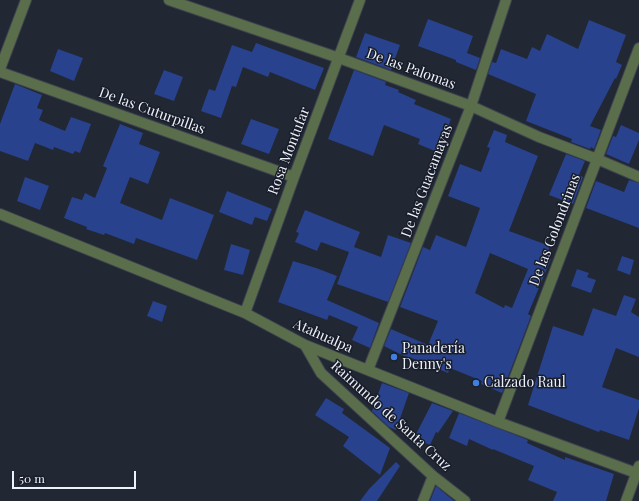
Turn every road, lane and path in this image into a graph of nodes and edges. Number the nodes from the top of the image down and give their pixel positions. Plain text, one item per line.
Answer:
1 (26, 0) edge
2 (169, 0) edge
3 (360, 0) edge
4 (506, 0) edge
5 (639, 48) edge
6 (339, 58) junction
7 (0, 69) edge
8 (0, 72) edge
9 (471, 106) junction
10 (597, 159) junction
11 (294, 177) junction
12 (639, 177) edge
13 (0, 214) edge
14 (245, 313) junction
15 (305, 346) junction
16 (368, 370) junction
17 (498, 422) junction
18 (638, 471) edge
19 (433, 476) junction
20 (423, 501) edge
21 (465, 501) edge
22 (626, 501) edge

1 - 7 street
2 - 6 street, De las Palomas
3 - 6 street, Rosa Montufar
4 - 9 street, De las Guacamayas
5 - 10 street, De las Golondrinas
6 - 9 street, De las Palomas
6 - 11 street, Rosa Montufar
8 - 11 street, De las Cuturpillas
9 - 10 street, De las Palomas
9 - 16 street, De las Guacamayas
10 - 12 street, De las Palomas
10 - 17 street, De las Golondrinas
11 - 14 street, Rosa Montufar
13 - 14 street, Atahualpa
14 - 15 street, Atahualpa
15 - 16 street, Atahualpa
15 - 19 street, Raimundo de Santa Cruz
16 - 17 street, Atahualpa
17 - 18 street, Atahualpa
18 - 22 street
19 - 20 street
19 - 21 street, Raimundo de Santa Cruz

